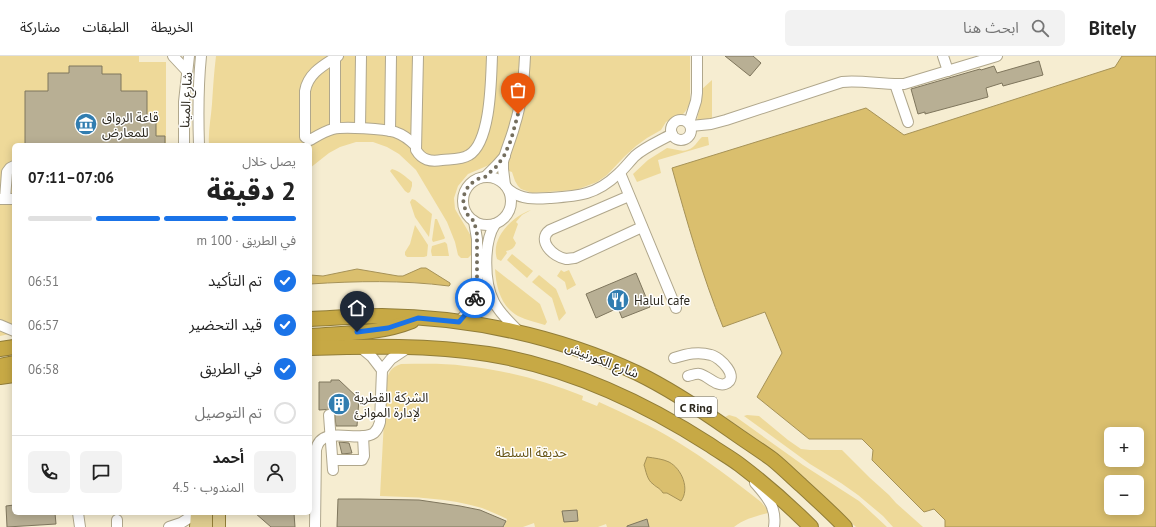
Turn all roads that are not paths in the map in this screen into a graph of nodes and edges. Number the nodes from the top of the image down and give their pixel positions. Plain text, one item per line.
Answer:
1 (173, 56) edge
2 (189, 56) edge
3 (201, 56) edge
4 (361, 56) edge
5 (391, 56) edge
6 (418, 56) edge
7 (492, 56) edge
8 (525, 56) edge
9 (698, 56) edge
10 (943, 56) edge
11 (997, 56) edge
12 (336, 57) edge
13 (187, 71) junction
14 (948, 71) junction
15 (895, 84) junction
16 (908, 122) dead end
17 (690, 124) junction
18 (335, 128) junction
19 (360, 128) junction
20 (390, 131) junction
21 (672, 134) junction
22 (184, 143) edge
23 (199, 143) edge
24 (416, 146) junction
25 (504, 156) junction
26 (12, 167) edge
27 (620, 173) junction
28 (485, 177) junction
29 (507, 188) junction
30 (629, 196) junction
31 (6, 199) edge
32 (532, 199) junction
33 (508, 215) junction
34 (474, 221) junction
35 (495, 224) junction
36 (642, 227) junction
37 (676, 308) dead end
38 (418, 318) junction
39 (312, 319) edge
40 (459, 322) junction
41 (0, 324) edge
42 (12, 330) edge
43 (520, 333) junction
44 (312, 336) edge
45 (360, 346) junction
46 (12, 347) edge
47 (409, 347) junction
48 (312, 348) edge
49 (0, 349) edge
50 (674, 358) dead end
51 (12, 363) edge
52 (0, 366) edge
53 (382, 370) junction
54 (12, 375) edge
55 (688, 376) dead end
56 (0, 377) edge
57 (330, 415) dead end
58 (331, 436) junction
59 (363, 436) junction
60 (740, 465) junction
61 (313, 468) edge
62 (78, 515) edge
63 (194, 515) edge
64 (197, 515) edge
65 (206, 515) edge
66 (219, 515) edge
67 (80, 527) edge
68 (169, 527) edge
69 (196, 527) edge
70 (206, 527) edge
71 (219, 527) edge
72 (315, 527) edge
73 (774, 527) edge
74 (811, 527) edge
75 (845, 527) edge

1 - 13 street
2 - 13 street, شارع المينا
3 - 23 street, شارع المينا
4 - 19 street
5 - 20 street
6 - 24 street
7 - 24 street
8 - 25 street
9 - 17 street
10 - 14 street
11 - 14 street
12 - 18 street
12 - 18 street
13 - 22 street, شارع المينا
14 - 15 street
15 - 16 street
15 - 17 street
17 - 21 street
17 - 21 street
18 - 19 street
19 - 20 street
20 - 24 street
21 - 27 street
25 - 28 street
25 - 29 street
26 - 31 street
27 - 30 street
27 - 32 street
28 - 29 street
28 - 34 street
29 - 32 street
29 - 33 street
30 - 36 street
30 - 36 street
32 - 33 street
33 - 35 street
34 - 35 street
34 - 40 street
35 - 43 street
36 - 37 street
38 - 39 highway, شارع الكورنيش / C Ring
38 - 40 highway, شارع الكورنيش / C Ring
38 - 44 highway
40 - 43 highway, شارع الكورنيش / C Ring
41 - 42 street
43 - 75 highway, شارع الكورنيش / C Ring
45 - 47 highway, شارع الكورنيش / C Ring
45 - 48 highway, شارع الكورنيش / C Ring
45 - 53 street
46 - 49 highway
47 - 53 street
47 - 60 highway, شارع الكورنيش / C Ring
50 - 55 street
51 - 52 highway
53 - 59 street
54 - 56 highway
57 - 58 street
58 - 59 street
58 - 59 street
58 - 61 street
60 - 73 street
60 - 74 highway, شارع الكورنيش / C Ring
61 - 72 street
62 - 67 street
63 - 68 street
64 - 69 main road
65 - 70 main road
66 - 71 main road

